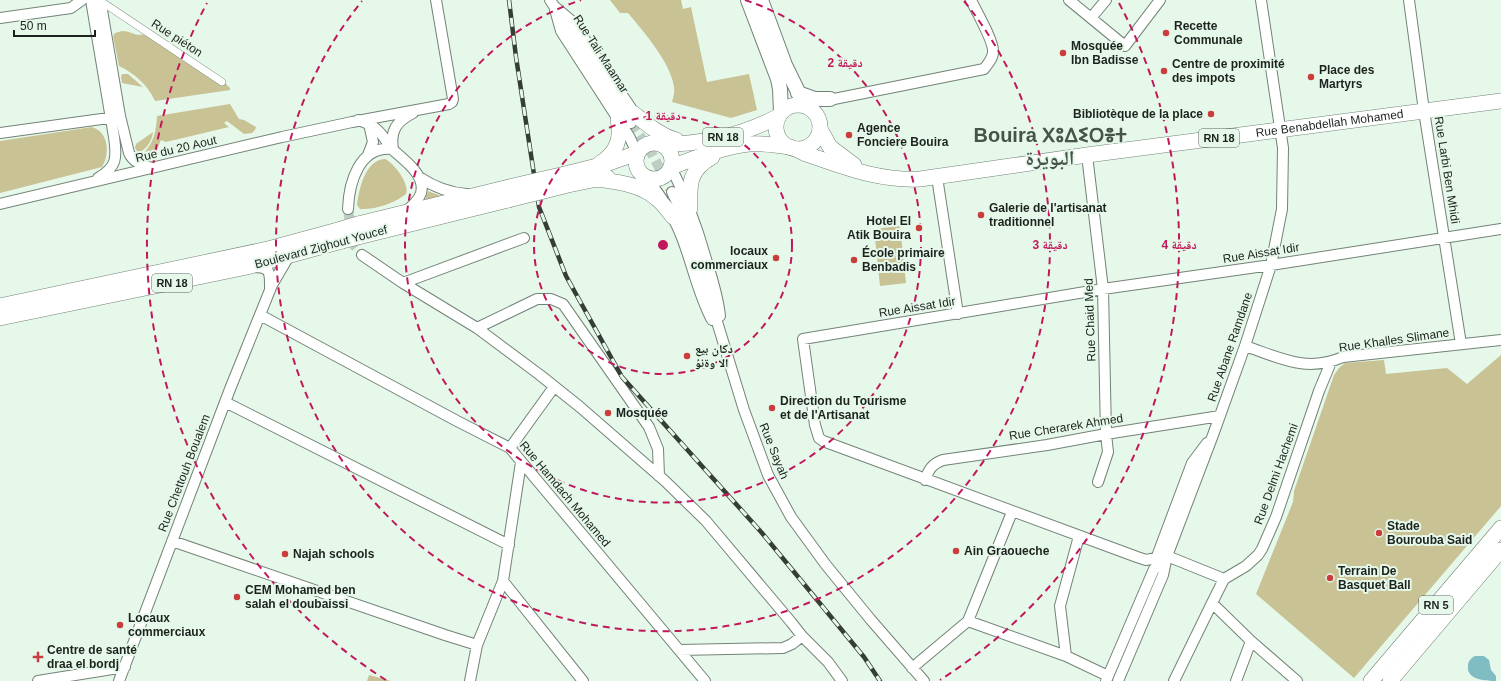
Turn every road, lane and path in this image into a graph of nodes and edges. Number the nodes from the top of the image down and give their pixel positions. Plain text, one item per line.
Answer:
1 (82, 0) edge
2 (92, 0) edge
3 (436, 0) edge
4 (748, 0) edge
5 (761, 0) edge
6 (970, 0) edge
7 (1069, 0) edge
8 (1106, 0) edge
9 (1160, 0) edge
10 (1261, 0) edge
11 (1409, 0) edge
12 (552, 3) edge
13 (100, 5) edge
14 (0, 18) edge
15 (1091, 18) junction
16 (222, 82) dead end
17 (830, 99) joint
18 (1501, 101) edge
19 (803, 102) junction
20 (420, 109) junction
21 (1424, 111) junction
22 (780, 114) junction
23 (116, 117) junction
24 (628, 118) junction
25 (358, 120) junction
26 (369, 124) junction
27 (820, 129) junction
28 (1280, 130) junction
29 (0, 133) edge
30 (692, 143) junction
31 (663, 145) junction
32 (793, 148) junction
33 (393, 149) junction
34 (725, 149) junction
35 (637, 153) junction
36 (368, 155) junction
37 (1088, 155) junction
38 (131, 158) junction
39 (671, 167) junction
40 (152, 168) junction
41 (596, 173) junction
42 (124, 174) junction
43 (642, 175) junction
44 (872, 175) junction
45 (419, 177) junction
46 (937, 177) junction
47 (92, 181) junction
48 (672, 192) tunnel mouth
49 (506, 194) junction
50 (476, 195) junction
51 (0, 204) edge
52 (690, 208) junction
53 (348, 209) tunnel mouth
54 (405, 213) junction
55 (673, 217) junction
56 (1501, 229) edge
57 (360, 230) junction
58 (340, 236) junction
59 (1444, 237) junction
60 (524, 238) dead end
61 (362, 255) tunnel mouth
62 (288, 256) junction
63 (1272, 265) junction
64 (247, 267) junction
65 (403, 283) junction
66 (1103, 289) junction
67 (270, 290) junction
68 (0, 306) edge
69 (958, 314) junction
70 (260, 315) junction
71 (0, 318) edge
72 (477, 328) junction
73 (721, 337) junction
74 (1501, 340) edge
75 (1461, 344) junction
76 (1245, 346) junction
77 (1331, 362) junction
78 (554, 387) junction
79 (225, 402) junction
80 (1220, 416) junction
81 (1106, 434) junction
82 (1213, 435) junction
83 (510, 448) junction
84 (521, 462) junction
85 (659, 476) junction
86 (925, 480) junction
87 (1098, 482) dead end
88 (1012, 512) junction
89 (1501, 528) edge
90 (1079, 536) junction
91 (172, 541) junction
92 (509, 545) junction
93 (1501, 550) edge
94 (1167, 556) junction
95 (1152, 562) junction
96 (1224, 579) junction
97 (503, 581) junction
98 (1212, 603) junction
99 (968, 622) junction
100 (802, 636) junction
101 (1251, 641) junction
102 (477, 645) junction
103 (679, 650) junction
104 (1066, 656) junction
105 (125, 667) junction
106 (912, 668) junction
107 (1107, 678) edge
108 (38, 681) edge
109 (119, 681) edge
110 (470, 681) edge
111 (584, 681) edge
112 (705, 681) edge
113 (842, 681) edge
114 (924, 681) edge
115 (1118, 681) edge
116 (1174, 681) edge
117 (1236, 681) edge
118 (1298, 681) edge
119 (1371, 681) edge
120 (1390, 681) edge

1 - 14 street
2 - 13 street
2 - 23 street
3 - 20 street, Rue du 20 Aout
4 - 22 main road
5 - 19 main road
6 - 17 street
7 - 15 street
8 - 15 street
9 - 15 street
10 - 28 street, Rue Abane Ramdane
11 - 21 street, Rue Larbi Ben Mhidi
12 - 24 street
12 - 24 street
13 - 16 street, Rue piéton
13 - 23 street
17 - 19 main road
18 - 21 main road, Rue Benabdellah Mohamed / RN 18
19 - 22 main road
19 - 27 main road
20 - 25 street, Rue du 20 Aout
20 - 33 street
21 - 28 main road, Rue Benabdellah Mohamed / RN 18
21 - 59 street, Rue Larbi Ben Mhidi
22 - 30 main road, RN 18
22 - 32 main road
23 - 29 street
23 - 38 street
23 - 47 street
24 - 30 main road
24 - 31 street
24 - 35 street
24 - 41 main road
25 - 26 street
25 - 40 street, Rue du 20 Aout
26 - 33 street
26 - 36 street
27 - 32 main road
27 - 44 main road, Rue Benabdellah Mohamed / RN 18
28 - 37 main road, Rue Benabdellah Mohamed / RN 18
28 - 63 street, Rue Abane Ramdane
30 - 31 main road, RN 18
31 - 35 main road
31 - 39 main road
32 - 34 main road, RN 18
32 - 44 main road, Rue Benabdellah Mohamed / RN 18
33 - 36 street
33 - 45 street
34 - 39 main road, RN 18
34 - 52 main road
35 - 41 main road, Boulevard Zighout Youcef / RN 18
35 - 43 main road
36 - 53 street
37 - 46 main road, Rue Benabdellah Mohamed / RN 18
37 - 66 street, Rue Chaid Med
38 - 40 street
38 - 42 street
39 - 43 main road
39 - 52 street
40 - 42 street, Rue du 20 Aout
41 - 43 main road, Boulevard Zighout Youcef / RN 18
41 - 49 main road, Boulevard Zighout Youcef / RN 18, bridge
41 - 55 main road
42 - 47 street, Rue du 20 Aout
43 - 55 street
44 - 46 main road, Rue Benabdellah Mohamed / RN 18
45 - 50 street
45 - 54 street
46 - 69 street
47 - 51 street, Rue du 20 Aout
48 - 73 street, Rue Sayah
49 - 50 main road, Boulevard Zighout Youcef / RN 18
49 - 57 main road, Boulevard Zighout Youcef / RN 18
50 - 54 main road, Boulevard Zighout Youcef / RN 18
52 - 73 street
54 - 57 main road, Boulevard Zighout Youcef / RN 18
55 - 73 street
56 - 59 street, Rue Aissat Idir
57 - 58 main road, Boulevard Zighout Youcef / RN 18, bridge
58 - 62 main road, Boulevard Zighout Youcef / RN 18
58 - 68 main road, Boulevard Zighout Youcef / RN 18
59 - 63 street, Rue Aissat Idir
59 - 75 street, Rue Larbi Ben Mhidi
60 - 65 street
61 - 65 street
62 - 64 main road, Boulevard Zighout Youcef / RN 18
62 - 67 street, Rue Chettouh Boualem
63 - 66 street, Rue Aissat Idir
63 - 76 street, Rue Abane Ramdane
64 - 67 street
64 - 71 main road, Boulevard Zighout Youcef / RN 18
65 - 72 street
66 - 69 street, Rue Aissat Idir
66 - 81 street, Rue Chaid Med
67 - 70 street, Rue Chettouh Boualem
69 - 86 street, Rue Aissat Idir
70 - 79 street, Rue Chettouh Boualem
70 - 83 street, Rue Hamdach Mohamed
72 - 78 street
72 - 85 street
73 - 106 street, Rue Sayah
74 - 75 street, Rue Khalles Slimane
75 - 77 street, Rue Khalles Slimane
76 - 77 street, Rue Khalles Slimane
76 - 80 street, Rue Abane Ramdane
77 - 96 street, Rue Delmi Hachemi
78 - 83 street
78 - 85 street
79 - 91 street, Rue Chettouh Boualem
79 - 92 street
80 - 81 street, Rue Cherarek Ahmed
80 - 82 street, Rue Abane Ramdane
81 - 86 street, Rue Cherarek Ahmed
81 - 87 street, Rue Chaid Med
82 - 94 street, Rue Abane Ramdane
82 - 95 street
83 - 84 street, Rue Hamdach Mohamed
84 - 92 street
84 - 103 street, Rue Hamdach Mohamed
85 - 100 street
86 - 88 street, Rue Aissat Idir
88 - 90 street, Rue Aissat Idir
88 - 99 street
89 - 119 main road, RN 5
90 - 95 street, Rue Aissat Idir
90 - 104 street
91 - 102 street
91 - 105 street, Rue Chettouh Boualem
92 - 97 street
93 - 120 main road, RN 5
94 - 95 street
94 - 96 street
94 - 115 street, Rue Abane Ramdane
95 - 107 street
96 - 98 street
97 - 102 street
97 - 111 street
98 - 101 street
98 - 116 street
99 - 104 street
99 - 106 street
100 - 103 street
100 - 113 street
101 - 117 street
101 - 118 street
102 - 110 street
103 - 112 street, Rue Hamdach Mohamed
104 - 107 street
105 - 108 street
105 - 109 street, Rue Chettouh Boualem
106 - 114 street, Rue Sayah

